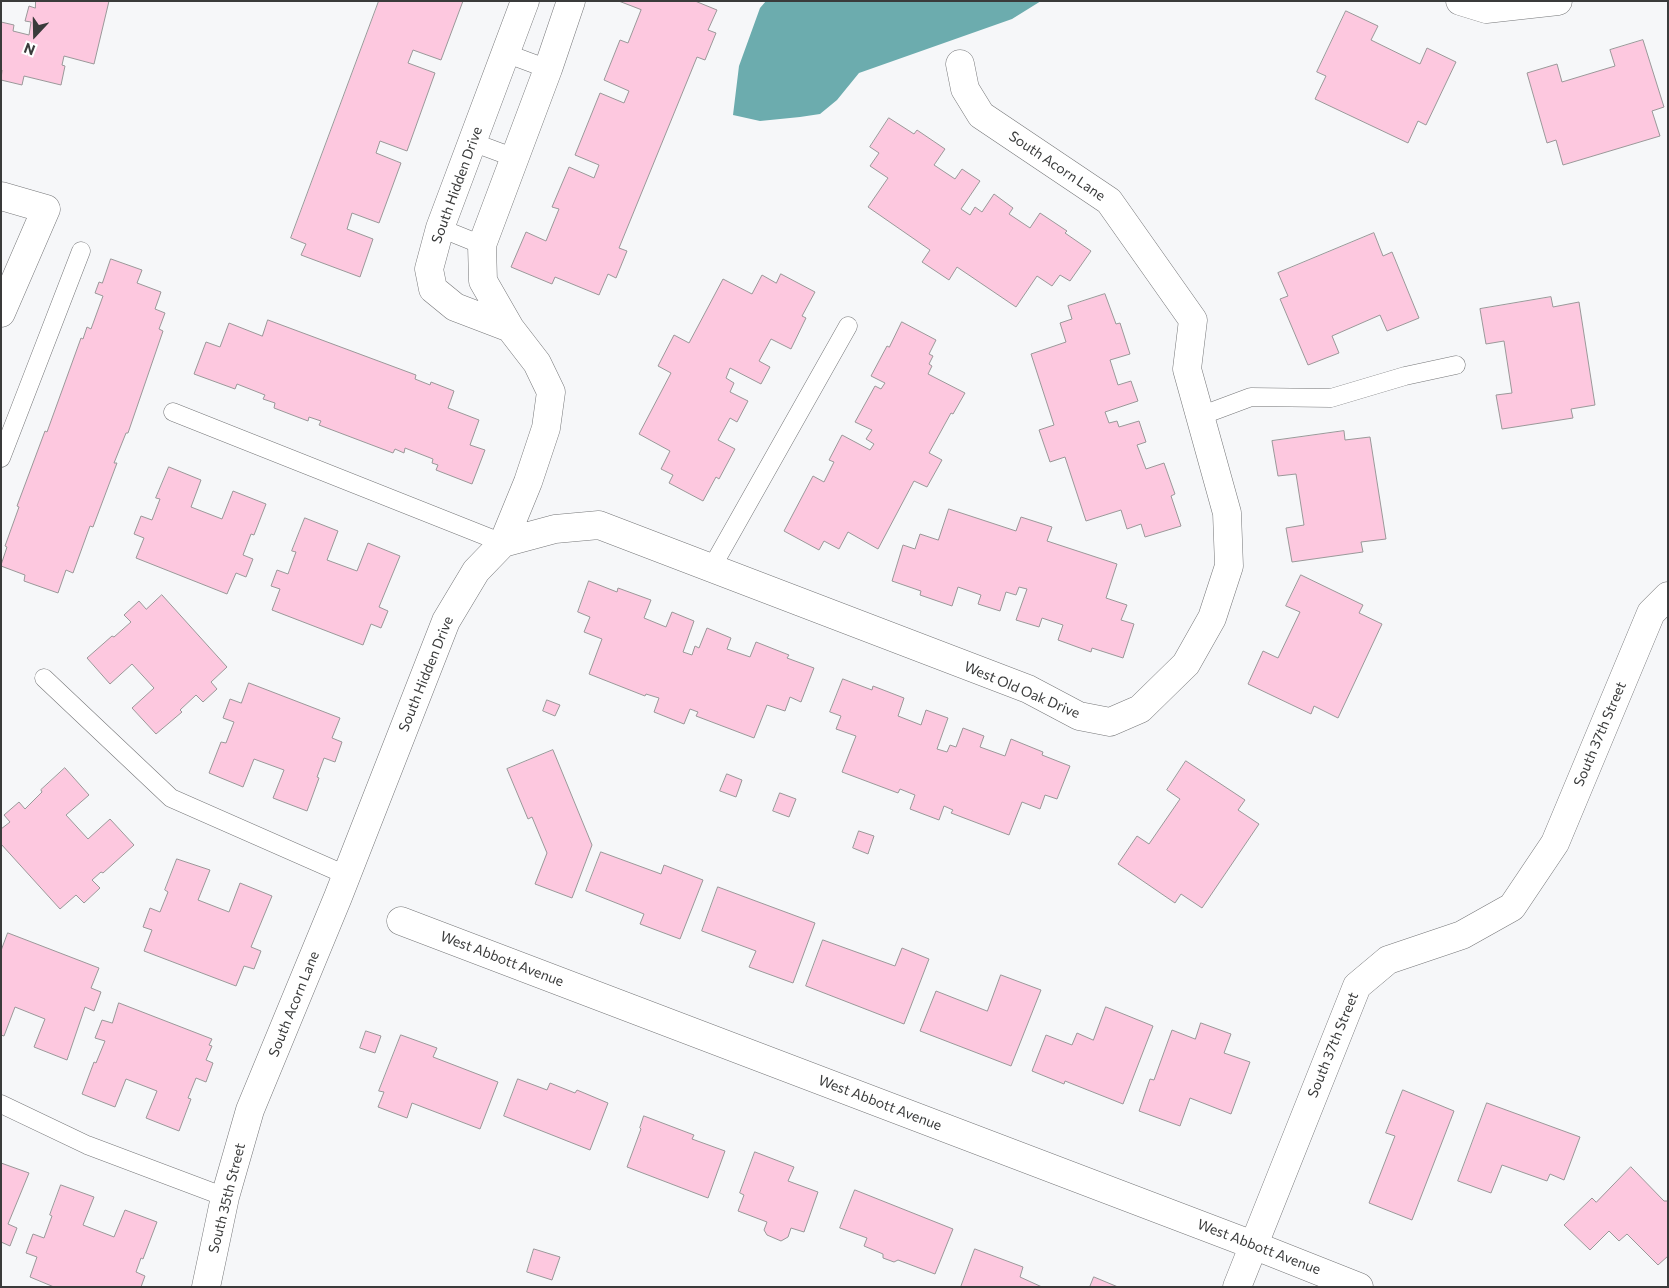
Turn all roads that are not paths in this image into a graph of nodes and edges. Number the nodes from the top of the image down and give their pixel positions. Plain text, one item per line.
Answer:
1 (525, 1) edge
2 (572, 1) edge
3 (1460, 1) edge
4 (1558, 1) edge
5 (505, 53) junction
6 (960, 64) dead end
7 (548, 70) junction
8 (472, 142) junction
9 (515, 158) junction
10 (1, 196) edge
11 (440, 228) junction
12 (482, 245) junction
13 (81, 251) dead end
14 (1, 313) edge
15 (1193, 320) joint
16 (848, 326) dead end
17 (510, 328) junction
18 (1456, 365) dead end
19 (173, 412) dead end
20 (1200, 416) junction
21 (1, 458) edge
22 (503, 543) junction
23 (712, 567) junction
24 (1668, 596) edge
25 (44, 678) dead end
26 (342, 886) junction
27 (402, 921) dead end
28 (1, 1104) edge
29 (250, 1110) joint
30 (225, 1196) junction
31 (1253, 1245) junction
32 (206, 1287) edge
33 (1237, 1287) edge
34 (1358, 1287) edge

1 - 5 street, South Hidden Drive
2 - 7 street, South Hidden Drive
3 - 4 street
5 - 7 lane
5 - 8 street, South Hidden Drive
6 - 15 street, South Acorn Lane
7 - 9 street, South Hidden Drive
8 - 9 lane
8 - 11 street, South Hidden Drive
9 - 12 street, South Hidden Drive
10 - 14 street
11 - 12 lane
11 - 17 street, South Hidden Drive
12 - 17 street, South Hidden Drive
13 - 21 lane
15 - 20 street, West Old Oak Drive
16 - 23 lane
17 - 22 street, South Hidden Drive
18 - 20 lane
19 - 22 lane
20 - 23 street, West Old Oak Drive
22 - 23 street, West Old Oak Drive
22 - 26 street, South Hidden Drive
24 - 31 street, South 37th Street
25 - 26 lane
26 - 29 street, South Acorn Lane
27 - 31 street, West Abbott Avenue
28 - 30 lane
29 - 30 street, South 35th Street
30 - 32 street, South 35th Street
31 - 33 street, South 37th Street
31 - 34 street, West Abbott Avenue

